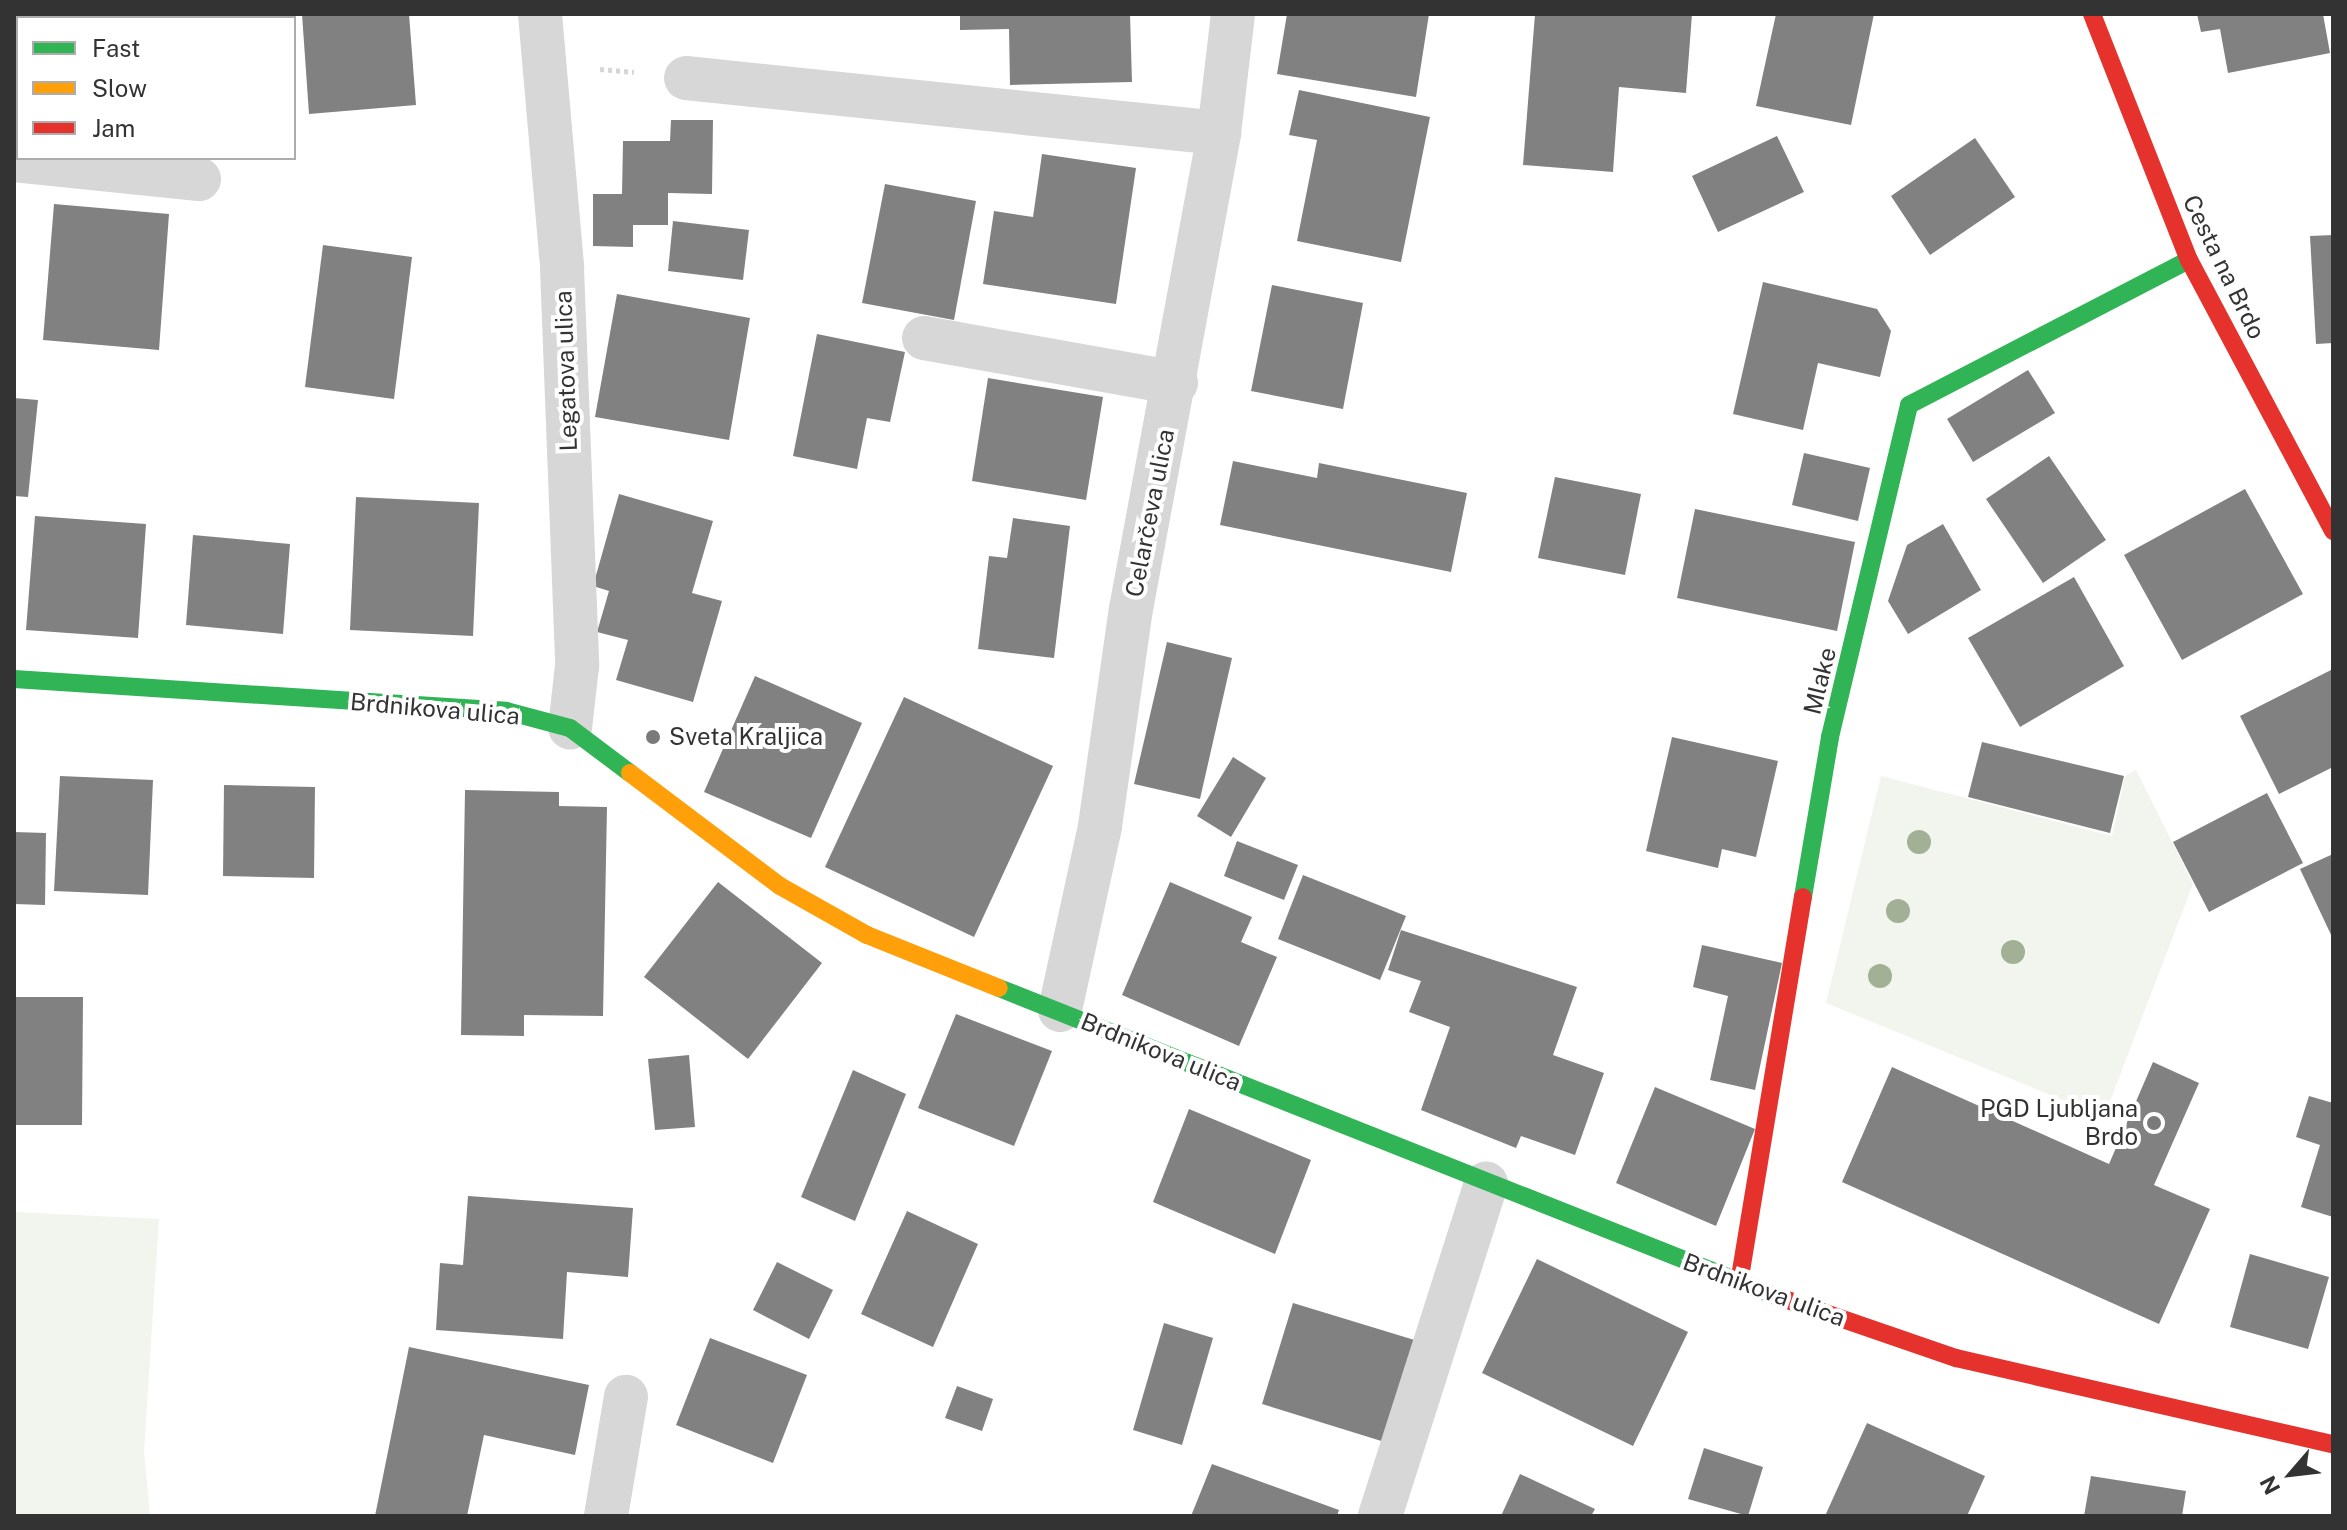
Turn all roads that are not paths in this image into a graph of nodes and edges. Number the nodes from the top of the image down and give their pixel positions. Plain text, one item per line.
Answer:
1 (540, 14) edge
2 (1233, 14) edge
3 (2092, 14) edge
4 (686, 78) road end
5 (1219, 133) junction
6 (14, 160) edge
7 (199, 179) dead end
8 (2189, 260) junction
9 (924, 338) dead end
10 (1176, 383) junction
11 (2333, 531) edge
12 (14, 679) edge
13 (570, 728) junction
14 (1060, 1010) junction
15 (1486, 1184) junction
16 (1739, 1283) junction
17 (626, 1397) dead end
18 (2333, 1444) edge
19 (606, 1516) edge
20 (1380, 1516) edge

1 - 13 street, Legatova ulica
2 - 5 street, Celarčeva ulica
3 - 8 street, Cesta na Brdo
4 - 5 street
5 - 10 street, Celarčeva ulica
6 - 7 street
8 - 11 street, Cesta na Brdo
8 - 16 street, Mlake
9 - 10 street
10 - 14 street, Celarčeva ulica
12 - 13 street, Brdnikova ulica
13 - 14 street, Brdnikova ulica
14 - 15 street, Brdnikova ulica
15 - 16 street, Brdnikova ulica
15 - 20 street
16 - 18 street, Brdnikova ulica
17 - 19 street

